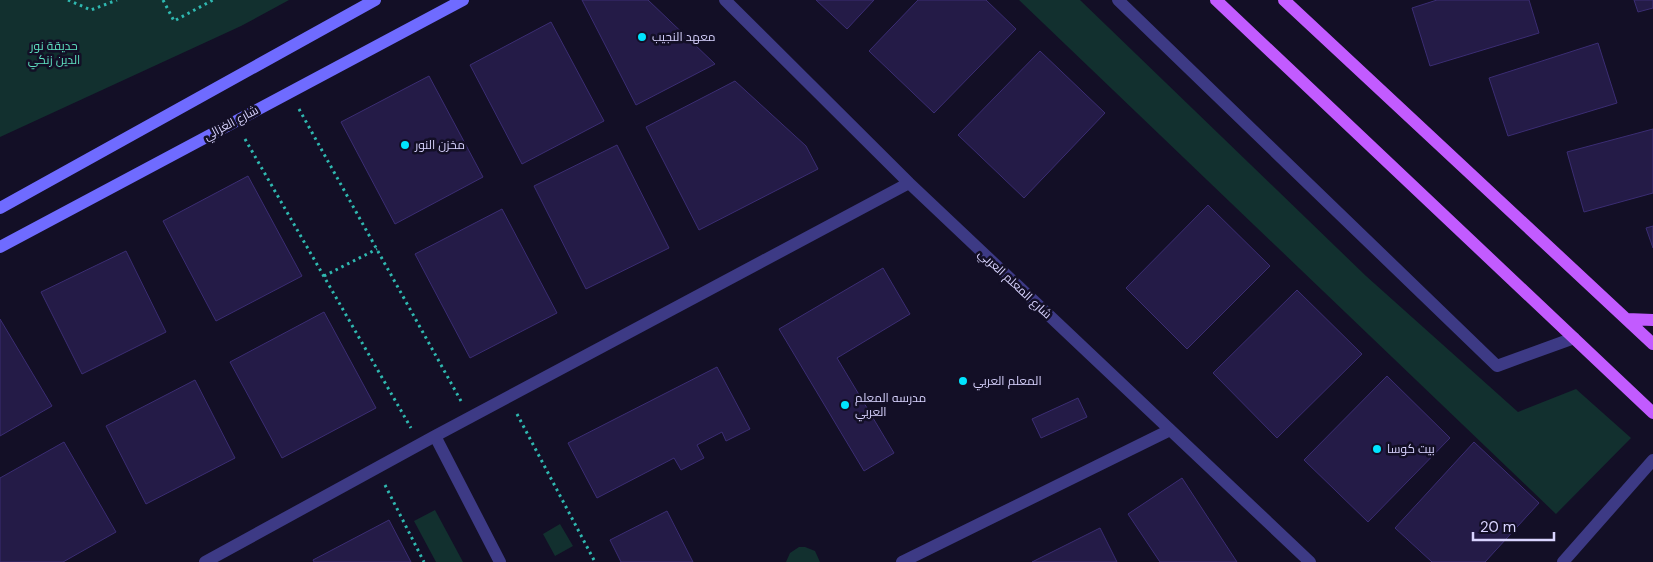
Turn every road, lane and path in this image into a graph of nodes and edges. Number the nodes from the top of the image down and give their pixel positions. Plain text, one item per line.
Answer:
1 (68, 0) edge
2 (118, 0) edge
3 (163, 0) edge
4 (213, 0) edge
5 (375, 0) edge
6 (462, 0) edge
7 (725, 0) edge
8 (1118, 0) edge
9 (1216, 0) edge
10 (1284, 0) edge
11 (290, 92) junction
12 (235, 121) junction
13 (909, 183) junction
14 (0, 208) edge
15 (0, 247) edge
16 (377, 249) junction
17 (324, 276) junction
18 (1626, 319) junction
19 (1653, 320) edge
20 (1574, 338) junction
21 (1653, 344) edge
22 (508, 397) junction
23 (1653, 413) edge
24 (470, 417) junction
25 (1170, 430) junction
26 (435, 436) junction
27 (420, 444) junction
28 (1653, 460) edge
29 (376, 468) junction
30 (205, 562) edge
31 (424, 562) edge
32 (500, 562) edge
33 (595, 562) edge
34 (902, 562) edge
35 (1310, 562) edge
36 (1563, 562) edge

1 - 2 path
3 - 4 path
5 - 14 main road
6 - 11 main road, شارع الغزالي
7 - 13 street, شارع المعلم العربي
8 - 20 street
9 - 20 main road
10 - 18 main road
11 - 12 main road, شارع الغزالي
11 - 16 path
12 - 15 main road, شارع الغزالي
12 - 17 path
13 - 22 street
13 - 25 street, شارع المعلم العربي
16 - 17 path
16 - 24 path
17 - 27 path
18 - 19 main road
18 - 21 main road
20 - 23 main road
22 - 24 street
22 - 33 path
24 - 26 street
25 - 34 street
25 - 35 street, شارع المعلم العربي
26 - 27 street
26 - 32 street
27 - 29 street
28 - 36 street
29 - 30 street
29 - 31 path

